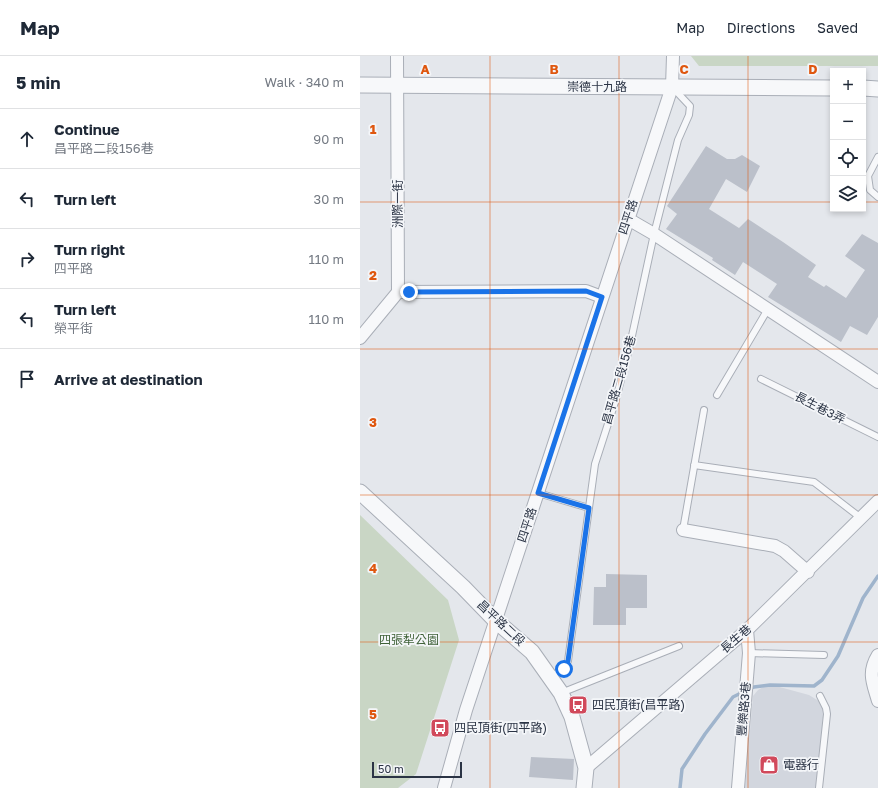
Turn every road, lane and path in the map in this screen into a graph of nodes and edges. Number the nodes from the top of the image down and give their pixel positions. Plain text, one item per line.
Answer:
1 (397, 56) edge
2 (673, 56) edge
3 (360, 85) edge
4 (397, 85) junction
5 (672, 87) junction
6 (830, 88) edge
7 (866, 88) edge
8 (878, 89) edge
9 (878, 157) edge
10 (878, 197) edge
11 (628, 220) junction
12 (654, 234) junction
13 (398, 292) junction
14 (602, 297) junction
15 (768, 309) junction
16 (360, 338) edge
17 (761, 379) dead end
18 (878, 382) edge
19 (717, 395) dead end
20 (704, 410) dead end
21 (878, 437) edge
22 (694, 465) junction
23 (360, 492) edge
24 (538, 493) junction
25 (878, 501) edge
26 (589, 508) junction
27 (861, 518) junction
28 (683, 530) joint
29 (808, 572) junction
30 (496, 621) junction
31 (747, 630) junction
32 (679, 646) dead end
33 (748, 653) junction
34 (824, 655) dead end
35 (878, 655) edge
36 (550, 677) junction
37 (561, 693) junction
38 (820, 696) dead end
39 (878, 701) edge
40 (586, 768) junction
41 (444, 788) edge
42 (584, 788) edge
43 (738, 788) edge
44 (819, 788) edge

1 - 4 street, 洲際一街
2 - 5 street, 四平路
3 - 4 street, 崇德十九路
4 - 5 street, 崇德十九路
4 - 13 street, 洲際一街
5 - 6 street, 崇德十九路
5 - 11 street, 四平路
5 - 12 lane, 昌平路二段156巷
7 - 8 street
9 - 10 lane
11 - 12 street
11 - 14 street, 四平路
12 - 15 street
12 - 26 lane, 昌平路二段156巷
13 - 14 street
13 - 16 street
14 - 24 street, 四平路
15 - 18 street
15 - 19 lane
17 - 21 lane, 長生巷3弄
20 - 22 lane
22 - 27 lane
22 - 28 lane
23 - 30 street, 昌平路二段
24 - 26 lane
24 - 30 street, 四平路
25 - 27 street, 長生巷
26 - 36 lane, 昌平路二段156巷
27 - 29 street, 長生巷
28 - 29 street
29 - 31 street, 長生巷
30 - 36 street, 昌平路二段
30 - 41 street, 四平路
31 - 33 street, 豐樂路3巷
31 - 40 street, 長生巷
32 - 37 lane
33 - 34 lane
33 - 43 street, 豐樂路3巷
35 - 39 street
36 - 37 street, 昌平路二段
37 - 40 street, 昌平路二段
38 - 44 lane
40 - 42 street, 昌平路二段

